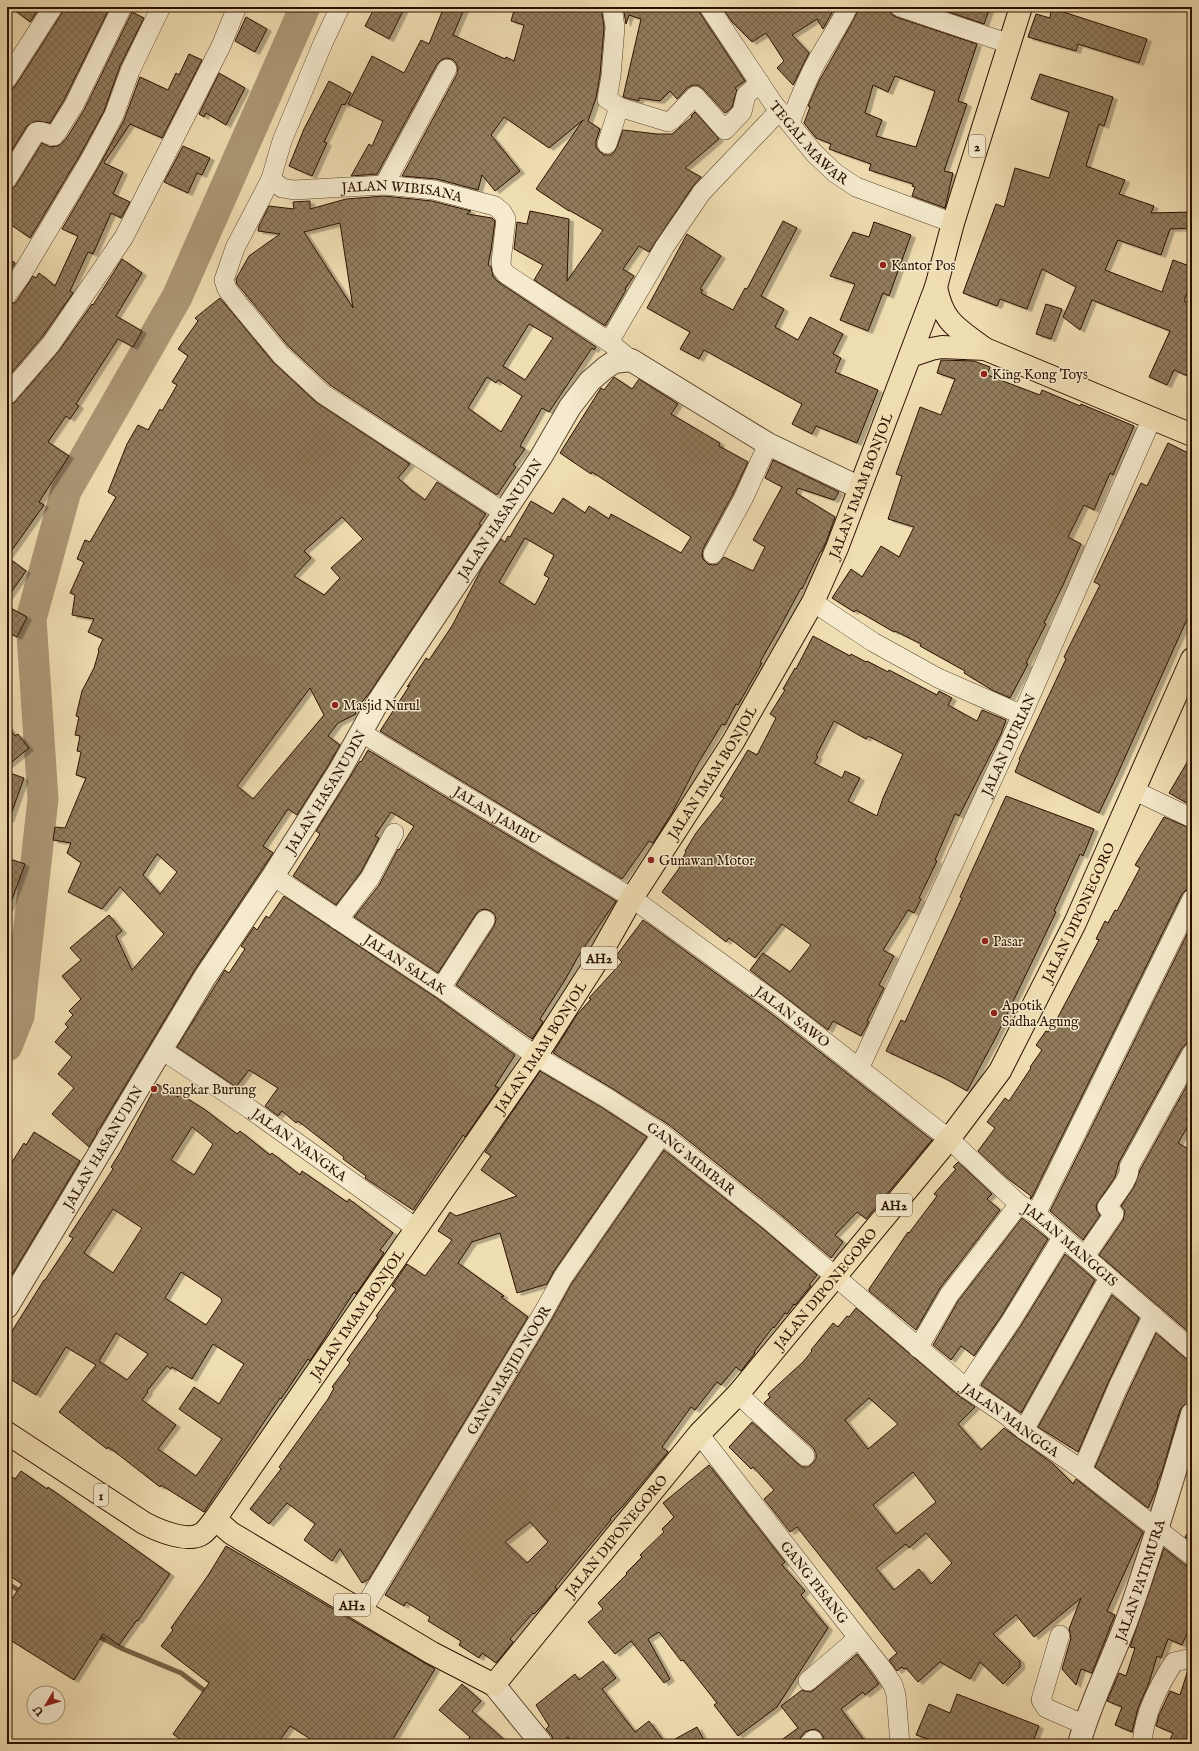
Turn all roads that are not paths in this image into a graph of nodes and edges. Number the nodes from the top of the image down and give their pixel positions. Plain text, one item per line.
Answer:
1 (53, 7) edge
2 (122, 7) edge
3 (161, 7) edge
4 (237, 7) edge
5 (340, 7) edge
6 (612, 7) edge
7 (709, 7) edge
8 (848, 7) edge
9 (900, 7) edge
10 (1021, 7) edge
11 (1010, 44) junction
12 (447, 69) dead end
13 (7, 79) edge
14 (760, 84) junction
15 (619, 108) junction
16 (785, 117) junction
17 (607, 144) dead end
18 (7, 179) edge
19 (272, 179) junction
20 (384, 184) junction
21 (953, 223) junction
22 (936, 286) junction
23 (7, 295) edge
24 (609, 342) junction
25 (985, 349) junction
26 (910, 356) junction
27 (631, 360) junction
28 (7, 395) edge
29 (1152, 418) junction
30 (1192, 435) edge
31 (768, 444) junction
32 (858, 487) junction
33 (503, 512) junction
34 (713, 554) dead end
35 (813, 602) junction
36 (1192, 659) edge
37 (1022, 716) junction
38 (362, 733) junction
39 (1133, 790) junction
40 (1192, 818) edge
41 (394, 833) dead end
42 (273, 876) junction
43 (632, 898) junction
44 (1192, 899) edge
45 (338, 920) junction
46 (485, 920) dead end
47 (441, 988) junction
48 (162, 1050) junction
49 (1192, 1053) edge
50 (536, 1056) junction
51 (859, 1069) junction
52 (662, 1134) junction
53 (948, 1139) junction
54 (1019, 1204) junction
55 (1036, 1214) junction
56 (416, 1228) junction
57 (1062, 1238) junction
58 (1085, 1256) junction
59 (835, 1277) junction
60 (1109, 1278) junction
61 (7, 1307) edge
62 (1153, 1315) junction
63 (918, 1348) junction
64 (1192, 1350) edge
65 (966, 1388) junction
66 (738, 1394) junction
67 (1192, 1414) edge
68 (1024, 1430) junction
69 (7, 1433) edge
70 (699, 1434) junction
71 (805, 1456) dead end
72 (1082, 1470) junction
73 (215, 1519) junction
74 (1158, 1530) junction
75 (1192, 1556) edge
76 (362, 1611) junction
77 (1060, 1635) dead end
78 (858, 1638) junction
79 (1192, 1658) edge
80 (808, 1681) dead end
81 (494, 1685) junction
82 (1084, 1738) edge
83 (542, 1744) edge
84 (900, 1744) edge
85 (1142, 1744) edge

1 - 13 street
2 - 18 street
3 - 23 street
4 - 28 street
5 - 19 street
6 - 15 street
7 - 14 street, TEGAL MAWAR
8 - 16 street
9 - 11 street
10 - 11 highway, 2
11 - 21 highway, 2
12 - 20 street
14 - 15 street
14 - 16 street, TEGAL MAWAR
15 - 17 street
16 - 21 street, TEGAL MAWAR
16 - 24 street
19 - 20 street, JALAN WIBISANA
19 - 33 street
20 - 24 street, JALAN WIBISANA
21 - 22 highway, 2
22 - 25 highway
22 - 26 highway, JALAN IMAM BONJOL / 2
24 - 27 street, JALAN WIBISANA
25 - 26 highway
25 - 29 highway
26 - 32 highway, JALAN IMAM BONJOL / AH2
27 - 31 street
27 - 33 street, JALAN HASANUDIN
29 - 30 highway
29 - 37 street, JALAN DURIAN
31 - 32 street
31 - 34 street
32 - 35 highway, JALAN IMAM BONJOL / AH2
33 - 38 street, JALAN HASANUDIN
35 - 37 street
35 - 43 highway, JALAN IMAM BONJOL / AH2
36 - 39 highway, JALAN DIPONEGORO / AH2
37 - 51 street, JALAN DURIAN
38 - 42 street, JALAN HASANUDIN
38 - 43 street, JALAN JAMBU
39 - 40 street
39 - 53 highway, JALAN DIPONEGORO / AH2
41 - 45 street
42 - 45 street, JALAN SALAK
42 - 48 street, JALAN HASANUDIN
43 - 50 highway, JALAN IMAM BONJOL / AH2
43 - 51 street, JALAN SAWO
44 - 55 street
45 - 47 street, JALAN SALAK
46 - 47 street
47 - 50 street, JALAN SALAK
48 - 56 street, JALAN NANGKA
48 - 61 street, JALAN HASANUDIN
49 - 58 street
50 - 52 street, GANG MIMBAR
50 - 56 highway, JALAN IMAM BONJOL / AH2
51 - 53 street, JALAN SAWO
52 - 59 street, GANG MIMBAR
52 - 76 street, GANG MASJID NOOR
53 - 54 street, JALAN MANGGIS
53 - 59 highway, JALAN DIPONEGORO / AH2
54 - 55 street, JALAN MANGGIS
54 - 63 street
55 - 57 street, JALAN MANGGIS
56 - 73 highway, JALAN IMAM BONJOL / AH2
57 - 58 street, JALAN MANGGIS
57 - 65 street
58 - 60 street, JALAN MANGGIS
59 - 63 street, JALAN MANGGA
59 - 66 highway, JALAN DIPONEGORO / AH2
60 - 62 street, JALAN MANGGIS
60 - 68 street
62 - 64 street, JALAN MANGGIS
62 - 72 street
63 - 65 street, JALAN MANGGA
65 - 68 street, JALAN MANGGA
66 - 70 highway, JALAN DIPONEGORO / AH2
66 - 71 street
67 - 74 street, JALAN PATIMURA
68 - 72 street, JALAN MANGGA
69 - 73 highway, 1
70 - 78 street, GANG PISANG
70 - 81 highway, JALAN DIPONEGORO / AH2
72 - 74 street, JALAN MANGGA
73 - 76 highway, AH2
74 - 75 street, JALAN MANGGA
74 - 82 street, JALAN PATIMURA
76 - 81 highway, AH2
77 - 82 street
78 - 80 street
78 - 84 street, GANG PISANG
79 - 85 street
81 - 83 street

